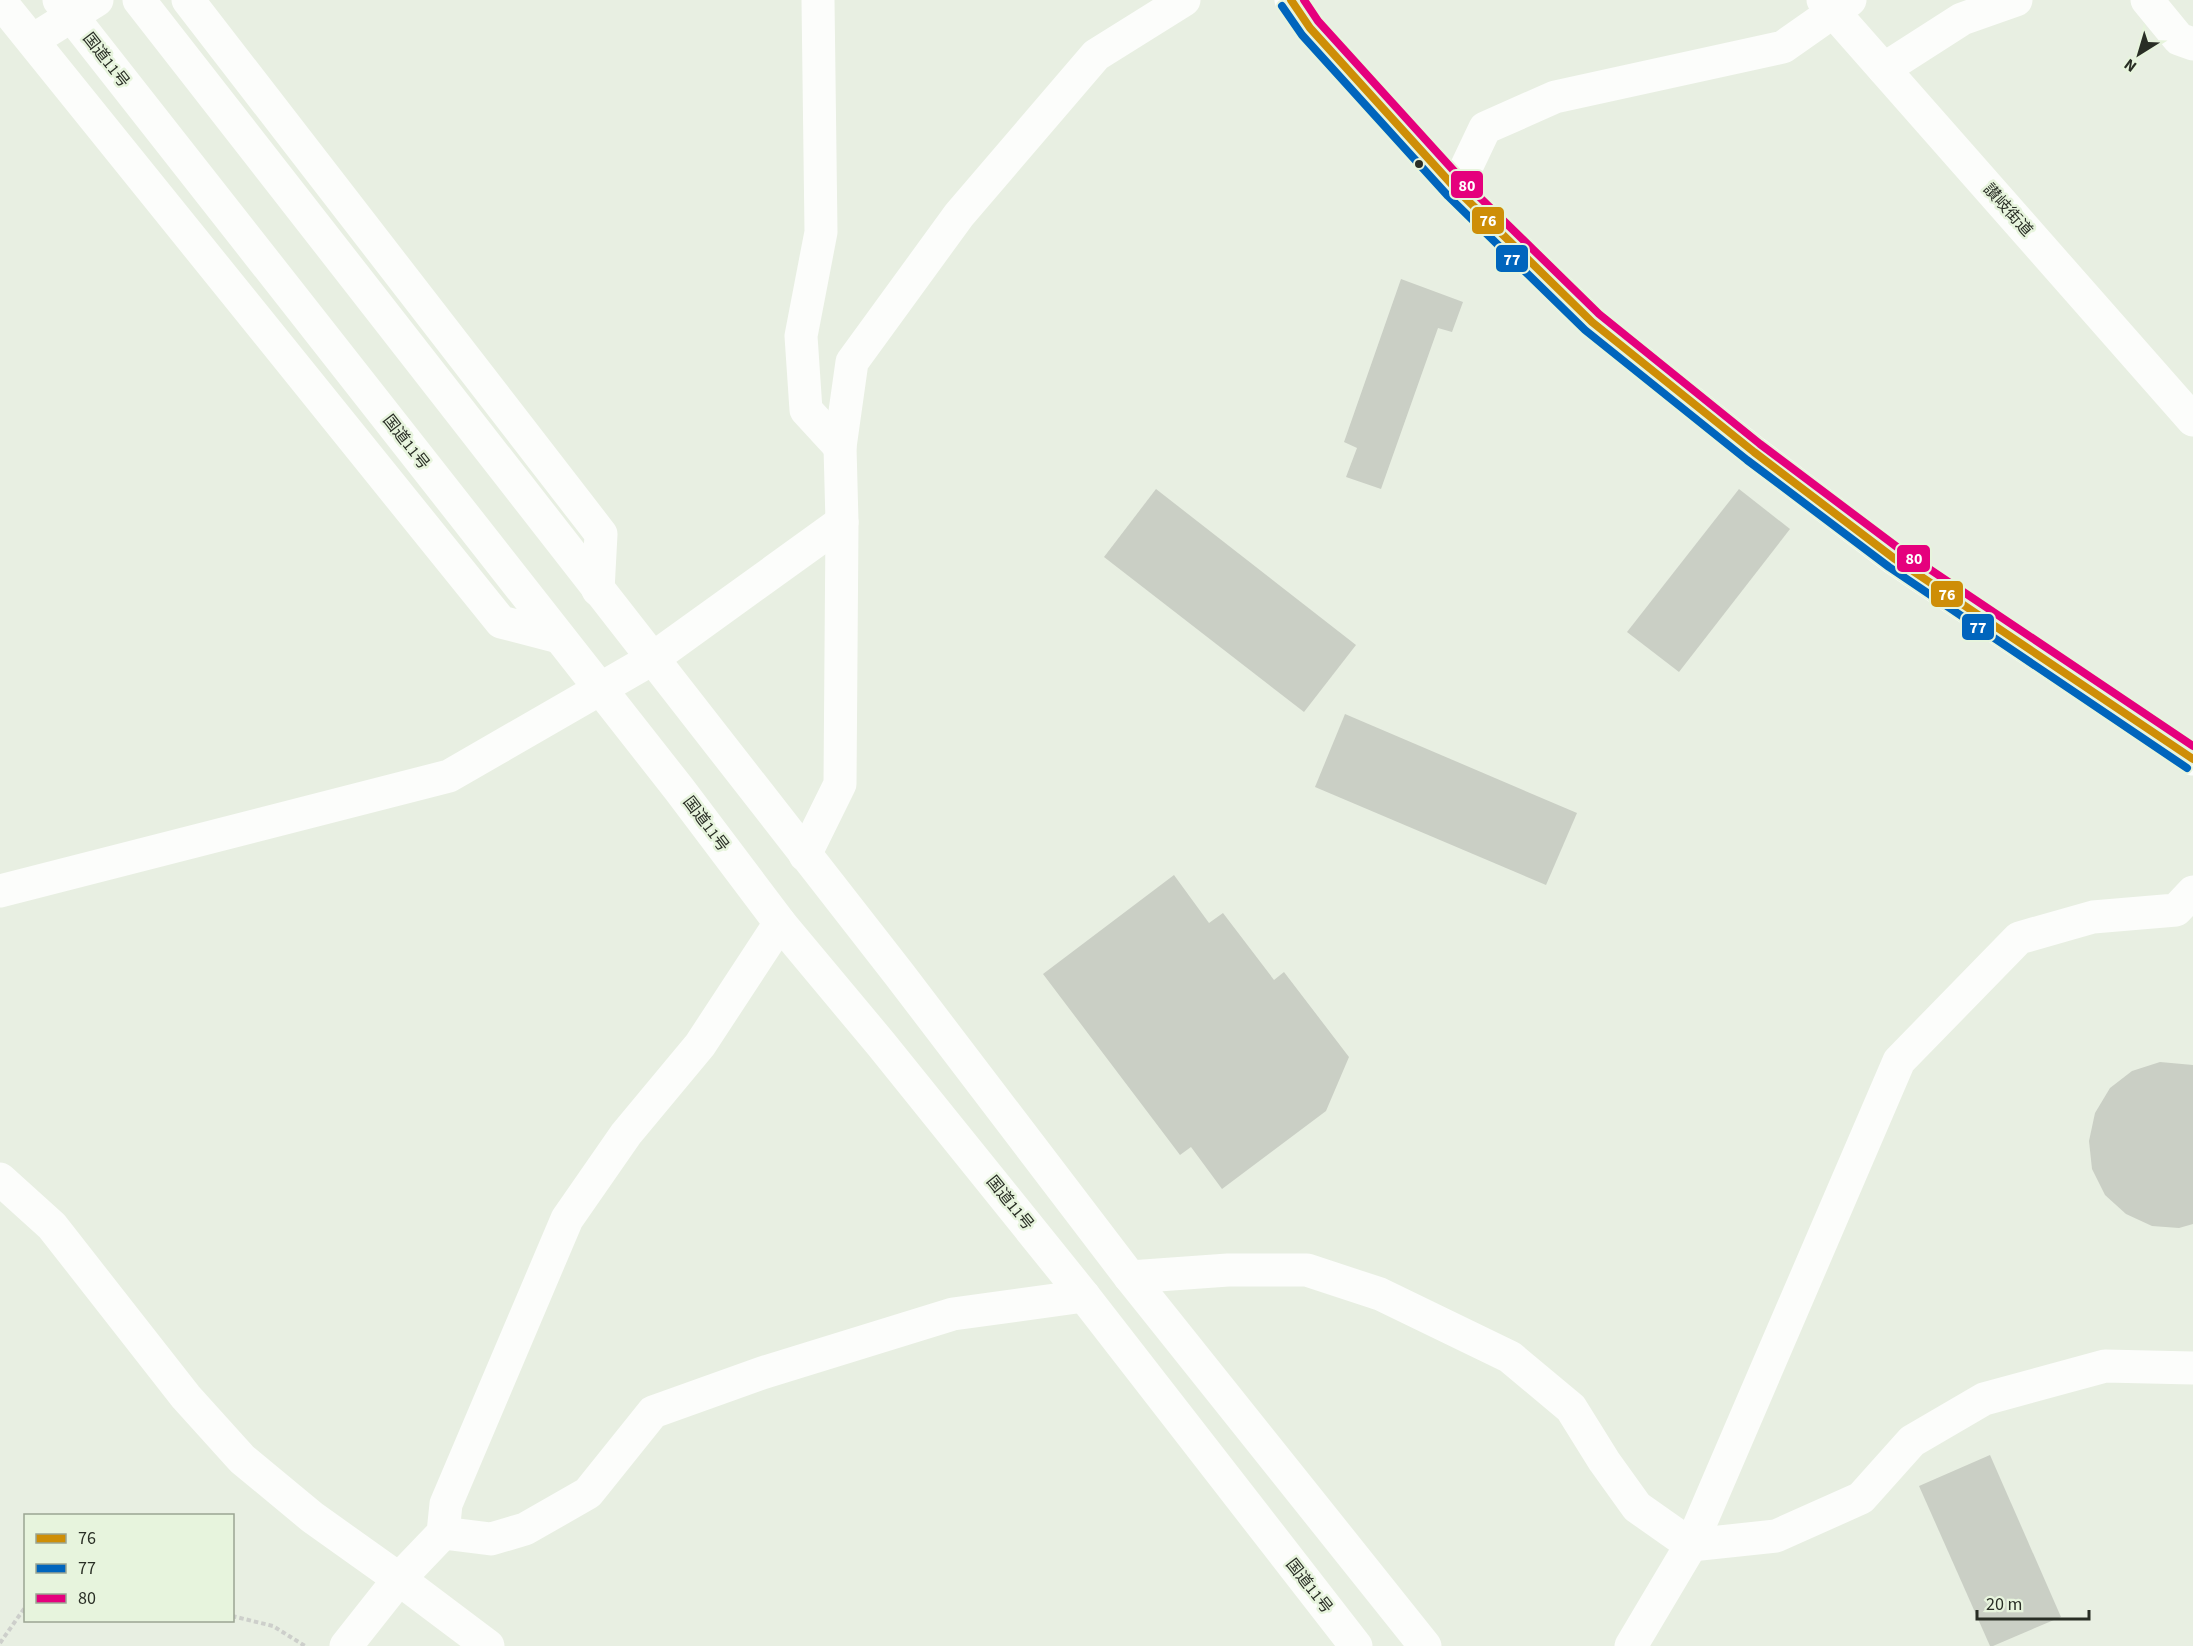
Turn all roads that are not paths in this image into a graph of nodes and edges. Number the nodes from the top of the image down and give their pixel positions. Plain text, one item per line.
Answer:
1 (59, 0) edge
2 (97, 0) edge
3 (140, 0) edge
4 (188, 0) edge
5 (818, 0) edge
6 (1184, 0) edge
7 (1291, 0) edge
8 (2016, 0) edge
9 (2147, 0) edge
10 (0, 1) edge
11 (1835, 4) edge
12 (1958, 10) edge
13 (33, 40) junction
14 (2193, 44) edge
15 (1884, 69) junction
16 (1456, 189) junction
17 (2193, 420) edge
18 (840, 447) junction
19 (842, 522) junction
20 (598, 590) junction
21 (559, 637) junction
22 (652, 659) junction
23 (600, 690) junction
24 (2193, 759) edge
25 (805, 855) junction
26 (0, 891) edge
27 (2193, 892) edge
28 (780, 923) junction
29 (0, 1179) edge
30 (1130, 1277) junction
31 (1084, 1296) junction
32 (2193, 1368) edge
33 (443, 1533) junction
34 (1691, 1545) junction
35 (399, 1579) junction
36 (346, 1646) edge
37 (488, 1646) edge
38 (1356, 1646) edge
39 (1425, 1646) edge
40 (1631, 1646) edge

1 - 21 main road, 国道11号
2 - 13 main road
3 - 20 main road
4 - 20 main road
5 - 18 main road
6 - 18 main road
7 - 16 main road
8 - 12 main road
9 - 14 main road
10 - 13 main road
11 - 15 main road, 讃岐街道
11 - 16 main road
12 - 15 main road
13 - 21 main road
15 - 17 main road, 讃岐街道
16 - 24 main road
18 - 19 main road
19 - 22 main road
19 - 25 main road
20 - 22 main road
21 - 23 main road, 国道11号
22 - 23 main road
22 - 25 main road
23 - 26 main road
23 - 28 main road, 国道11号
25 - 30 main road
27 - 34 main road
28 - 31 main road, 国道11号
28 - 33 main road
29 - 35 main road
30 - 34 main road
30 - 39 main road
31 - 33 main road
31 - 38 main road, 国道11号
32 - 34 main road
33 - 35 main road
34 - 40 main road
35 - 36 main road
35 - 37 main road

